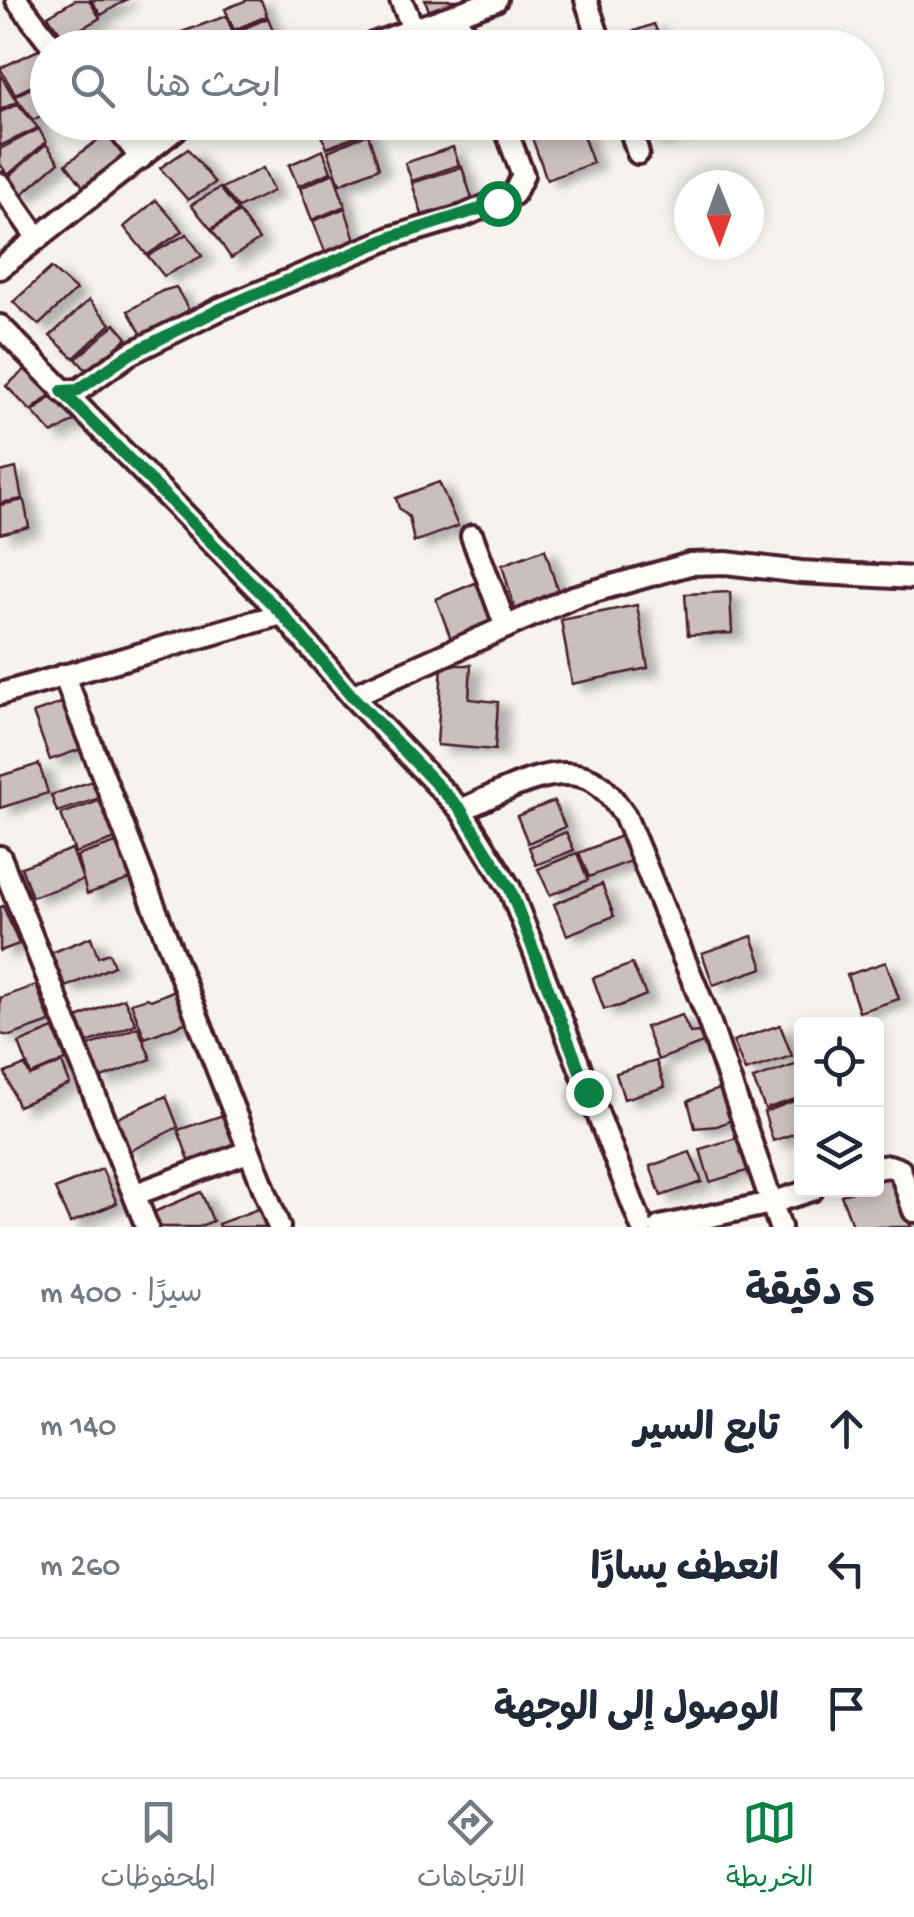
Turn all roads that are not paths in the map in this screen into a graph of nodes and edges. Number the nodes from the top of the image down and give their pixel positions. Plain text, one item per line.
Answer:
1 (17, 0) edge
2 (401, 0) edge
3 (496, 0) edge
4 (586, 0) edge
5 (443, 20) junction
6 (412, 28) junction
7 (40, 30) edge
8 (407, 30) edge
9 (462, 30) edge
10 (596, 30) edge
11 (128, 140) edge
12 (164, 140) edge
13 (510, 140) edge
14 (634, 140) edge
15 (638, 153) dead end
16 (142, 158) junction
17 (0, 184) edge
18 (37, 238) junction
19 (0, 268) edge
20 (0, 326) edge
21 (62, 391) junction
22 (472, 536) dead end
23 (914, 578) edge
24 (282, 614) junction
25 (506, 627) junction
26 (64, 675) junction
27 (0, 694) edge
28 (352, 696) junction
29 (461, 810) junction
30 (0, 858) edge
31 (248, 1152) junction
32 (884, 1167) edge
33 (136, 1194) junction
34 (794, 1196) edge
35 (771, 1203) junction
36 (914, 1211) edge
37 (147, 1227) edge
38 (279, 1227) edge
39 (642, 1227) edge
40 (660, 1227) edge
41 (780, 1227) edge

1 - 7 street
2 - 6 street
3 - 5 street
4 - 10 street
5 - 6 street
5 - 9 street
6 - 8 street
11 - 16 street
12 - 16 street
13 - 21 street
14 - 15 street
16 - 18 street
17 - 18 street
18 - 19 street
20 - 21 street
21 - 24 street
22 - 25 street
23 - 25 street
24 - 26 street
24 - 28 street
25 - 28 street
26 - 27 street
26 - 31 street
28 - 29 street
29 - 35 street
29 - 39 street
30 - 33 street
31 - 33 street
31 - 38 street
32 - 36 street
33 - 37 street
34 - 35 street
35 - 40 street
35 - 41 street

